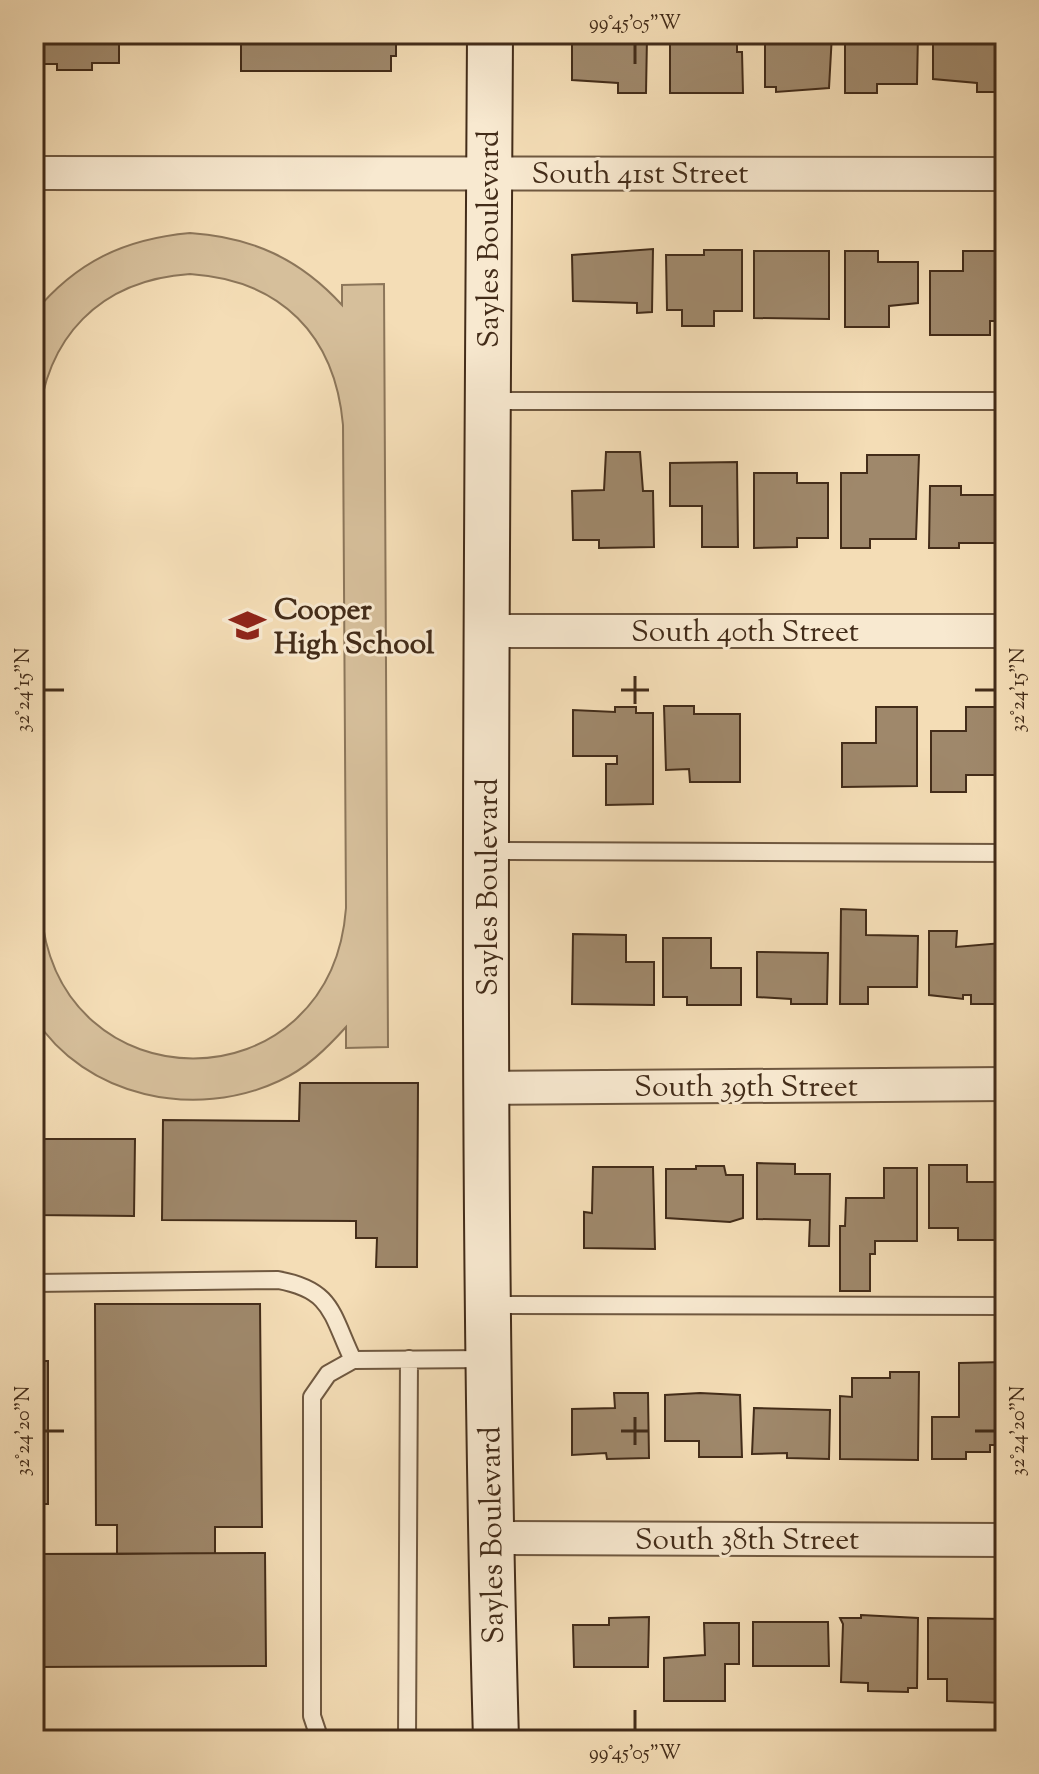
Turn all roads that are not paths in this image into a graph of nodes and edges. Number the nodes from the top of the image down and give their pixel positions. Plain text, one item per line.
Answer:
1 (490, 34) edge
2 (489, 172) junction
3 (34, 173) edge
4 (1005, 174) edge
5 (487, 401) junction
6 (1005, 401) edge
7 (485, 631) junction
8 (1005, 631) edge
9 (486, 851) junction
10 (1005, 853) edge
11 (1005, 1084) edge
12 (488, 1088) junction
13 (34, 1283) edge
14 (489, 1305) junction
15 (1005, 1306) edge
16 (409, 1359) junction
17 (489, 1359) junction
18 (353, 1360) junction
19 (490, 1538) junction
20 (1005, 1540) edge
21 (320, 1740) edge
22 (407, 1740) edge
23 (496, 1740) edge

1 - 2 street, Sayles Boulevard
2 - 3 street, South 41st Street
2 - 4 street, South 41st Street
2 - 5 street, Sayles Boulevard
5 - 6 lane
5 - 7 street, Sayles Boulevard
7 - 8 street, South 40th Street
7 - 9 street, Sayles Boulevard
9 - 10 lane
9 - 12 street, Sayles Boulevard
11 - 12 street, South 39th Street
12 - 14 street, Sayles Boulevard
13 - 18 lane
14 - 15 lane
14 - 17 street, Sayles Boulevard
16 - 17 lane
16 - 18 lane
16 - 22 lane
17 - 19 street, Sayles Boulevard
18 - 21 lane
19 - 20 street, South 38th Street
19 - 23 street, Sayles Boulevard

